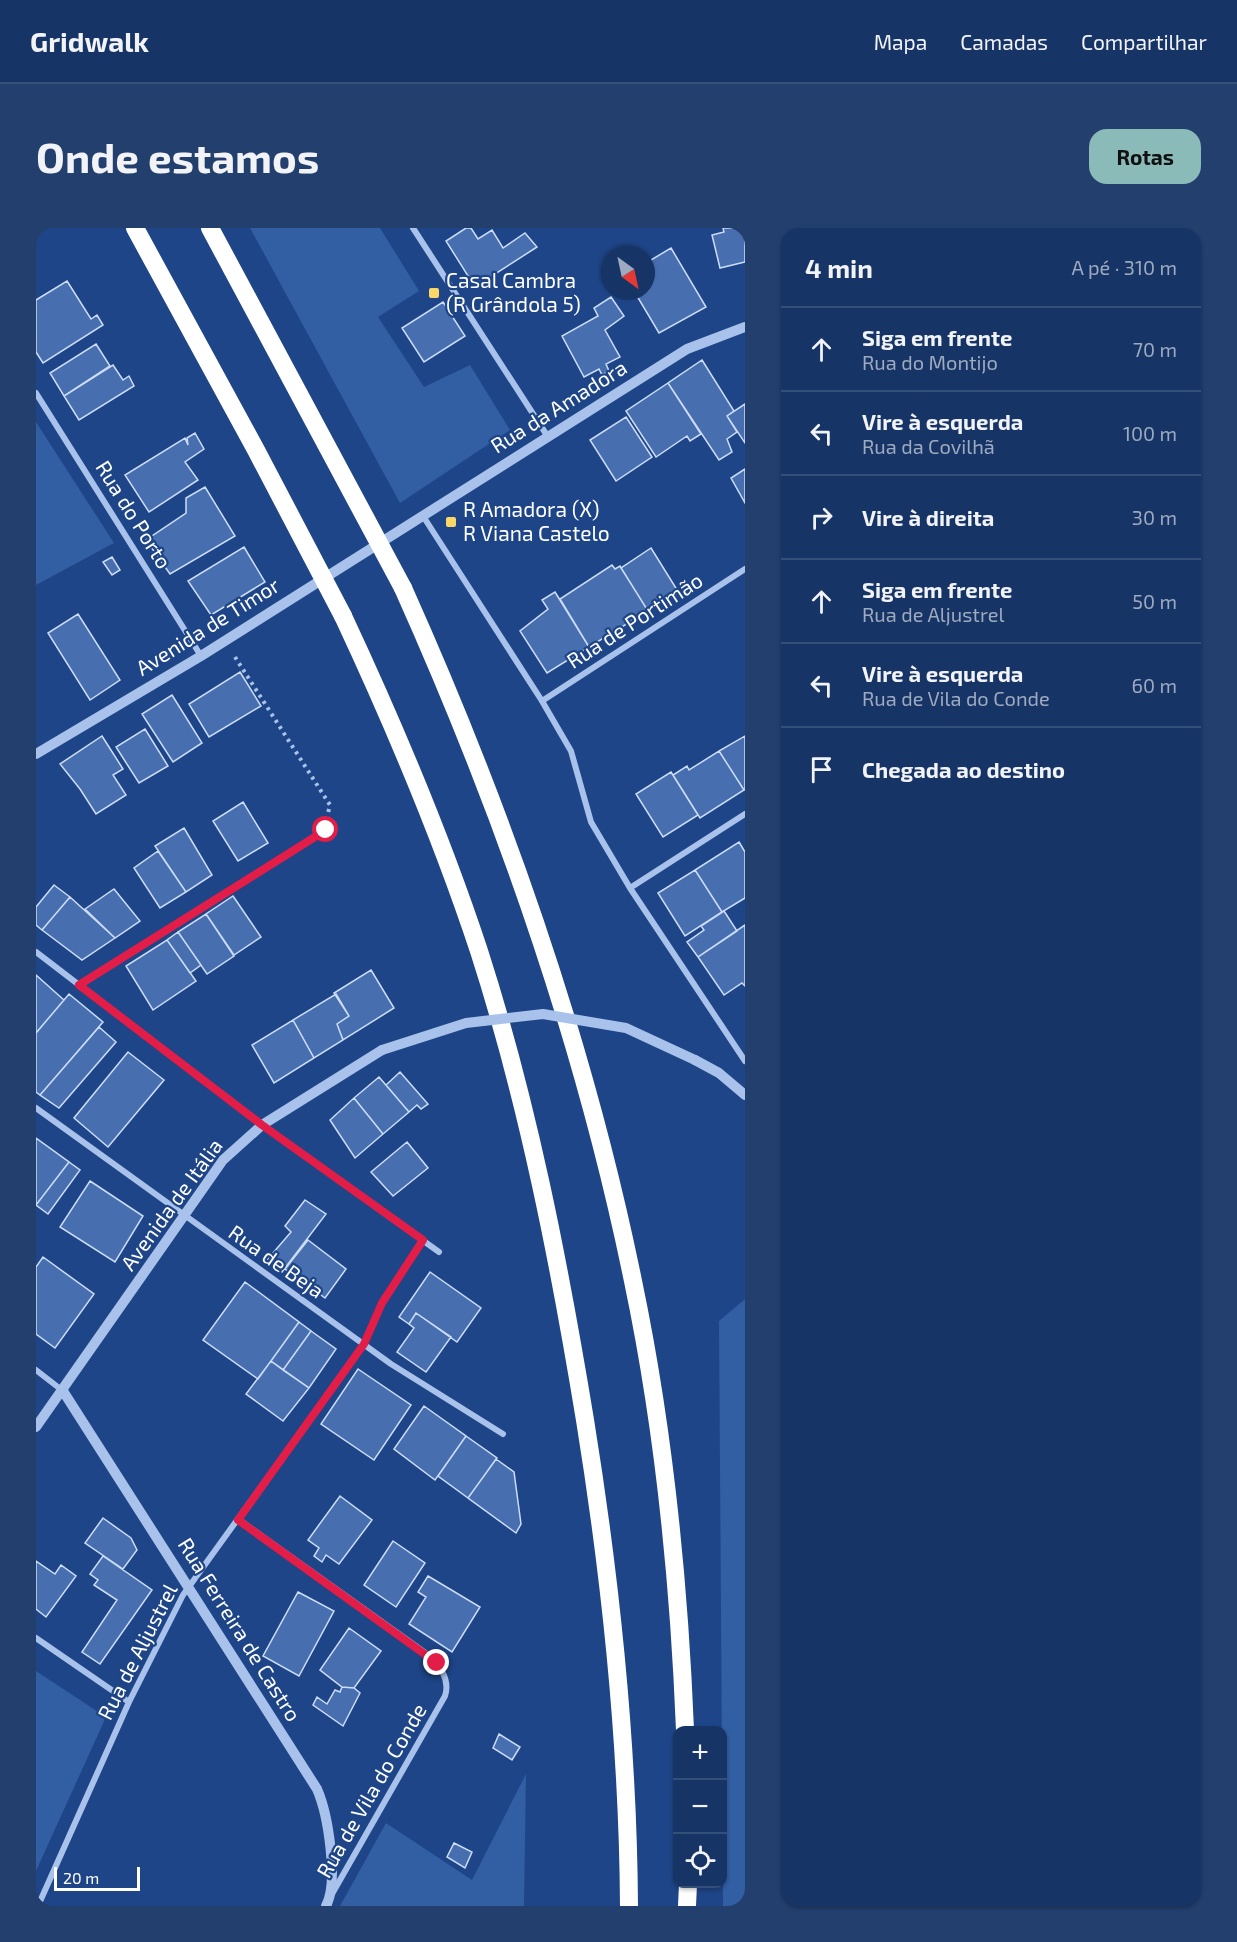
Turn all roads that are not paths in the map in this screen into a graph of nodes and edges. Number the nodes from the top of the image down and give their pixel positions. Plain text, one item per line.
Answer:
1 (135, 228) edge
2 (210, 228) edge
3 (413, 228) edge
4 (745, 327) edge
5 (36, 393) edge
6 (548, 437) junction
7 (423, 516) junction
8 (399, 531) joint
9 (745, 569) edge
10 (201, 656) junction
11 (542, 701) junction
12 (36, 754) edge
13 (745, 814) edge
14 (326, 830) road end
15 (630, 888) junction
16 (36, 952) edge
17 (79, 985) junction
18 (745, 1061) edge
19 (745, 1095) edge
20 (36, 1108) edge
21 (262, 1125) junction
22 (184, 1217) junction
23 (439, 1252) dead end
24 (364, 1344) junction
25 (36, 1371) edge
26 (63, 1391) junction
27 (36, 1427) edge
28 (502, 1434) dead end
29 (238, 1520) junction
30 (188, 1587) junction
31 (36, 1638) edge
32 (129, 1702) junction
33 (686, 1726) edge
34 (688, 1888) edge
35 (328, 1902) edge
36 (38, 1906) edge
37 (629, 1906) edge
38 (687, 1906) edge

1 - 37 highway, bridge
2 - 33 highway, bridge
3 - 6 street
4 - 6 street, Rua da Amadora
5 - 10 street, Rua do Porto
6 - 7 street, Rua da Amadora
7 - 8 street, Rua da Amadora
7 - 11 street
8 - 10 street, Avenida de Timor
9 - 11 street, Rua de Portimão
10 - 12 street, Avenida de Timor
11 - 15 street
13 - 15 street
14 - 17 street
15 - 18 street
16 - 17 street
17 - 21 street
19 - 21 street, Avenida de Itália, bridge
20 - 22 street, Rua de Beja
21 - 22 street, Avenida de Itália
21 - 23 street
22 - 24 street, Rua de Beja
22 - 26 street, Avenida de Itália
24 - 28 street, Rua de Beja
24 - 29 street, Rua de Aljustrel
25 - 26 street
26 - 27 street, Avenida de Itália
26 - 30 street, Rua Ferreira de Castro
29 - 30 street, Rua de Aljustrel
29 - 35 street, Rua de Vila do Conde
30 - 32 street, Rua de Aljustrel
30 - 35 street, Rua Ferreira de Castro
31 - 32 street
32 - 36 street, Rua de Aljustrel
34 - 38 highway

